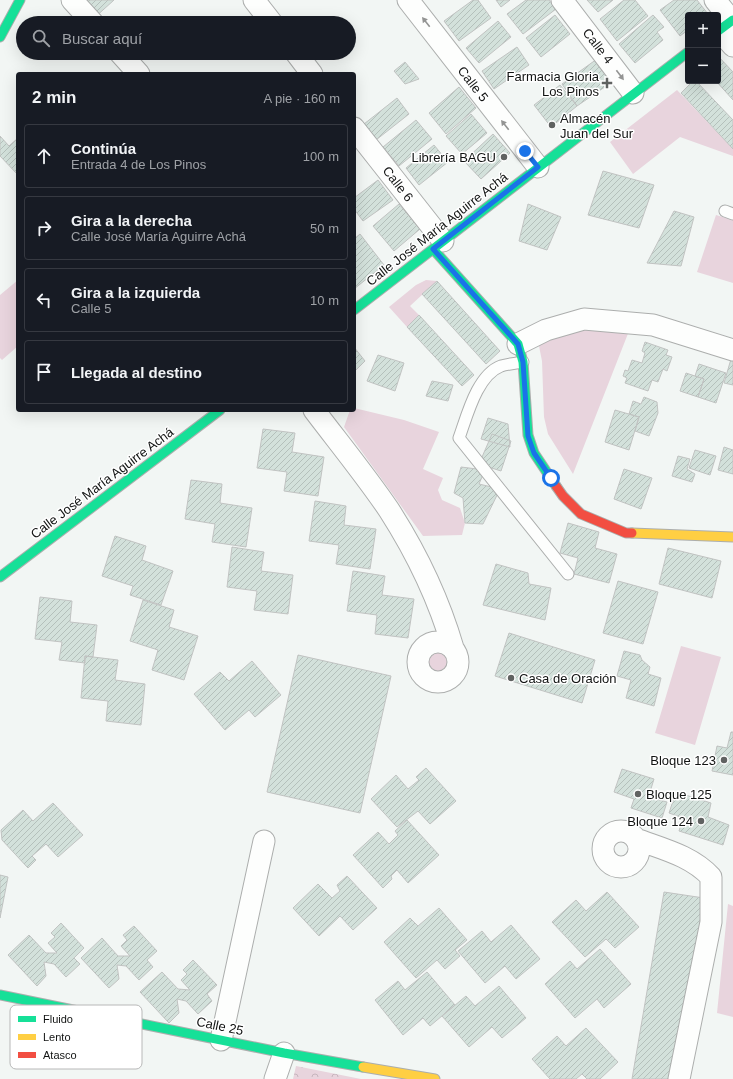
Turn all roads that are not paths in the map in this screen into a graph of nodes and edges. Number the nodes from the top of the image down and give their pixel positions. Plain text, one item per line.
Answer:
1 (20, 0) edge
2 (72, 0) edge
3 (254, 0) edge
4 (408, 0) edge
5 (562, 0) edge
6 (715, 0) edge
7 (87, 16) edge
8 (267, 16) edge
9 (725, 25) edge
10 (0, 37) edge
11 (733, 46) edge
12 (685, 54) edge
13 (126, 60) edge
14 (301, 60) edge
15 (137, 72) edge
16 (310, 72) edge
17 (633, 93) junction
18 (356, 131) edge
19 (538, 167) junction
20 (438, 245) junction
21 (356, 308) edge
22 (733, 350) edge
23 (521, 353) junction
24 (217, 412) edge
25 (315, 412) edge
26 (733, 537) edge
27 (568, 574) dead end
28 (0, 577) edge
29 (430, 586) junction
30 (424, 647) junction
31 (453, 648) junction
32 (636, 840) dead end
33 (264, 841) dead end
34 (0, 995) edge
35 (49, 1005) edge
36 (142, 1024) edge
37 (221, 1040) junction
38 (284, 1053) junction
39 (276, 1079) edge
40 (435, 1079) edge
41 (679, 1079) edge

1 - 10 street
2 - 7 street
3 - 8 street
19 -> 4 street, Calle 5
5 -> 17 street, Calle 4
6 - 9 street
9 - 11 street
12 - 17 street, Calle José María Aguirre Achá
13 - 15 street
14 - 16 street
17 - 19 street, Calle José María Aguirre Achá
18 - 20 street, Calle 6
19 - 20 street, Calle José María Aguirre Achá
20 - 21 street, Calle José María Aguirre Achá
20 - 23 street
22 - 23 street
23 - 26 street
23 - 27 lane
24 - 28 street, Calle José María Aguirre Achá
25 - 29 street
29 - 30 street
29 - 31 street
30 - 31 street
30 - 31 street
32 - 41 street
33 - 37 street
34 - 35 street, Calle 25
36 - 37 street, Calle 25
37 - 38 street, Calle 25
38 - 39 street
38 - 40 street, Calle 25

